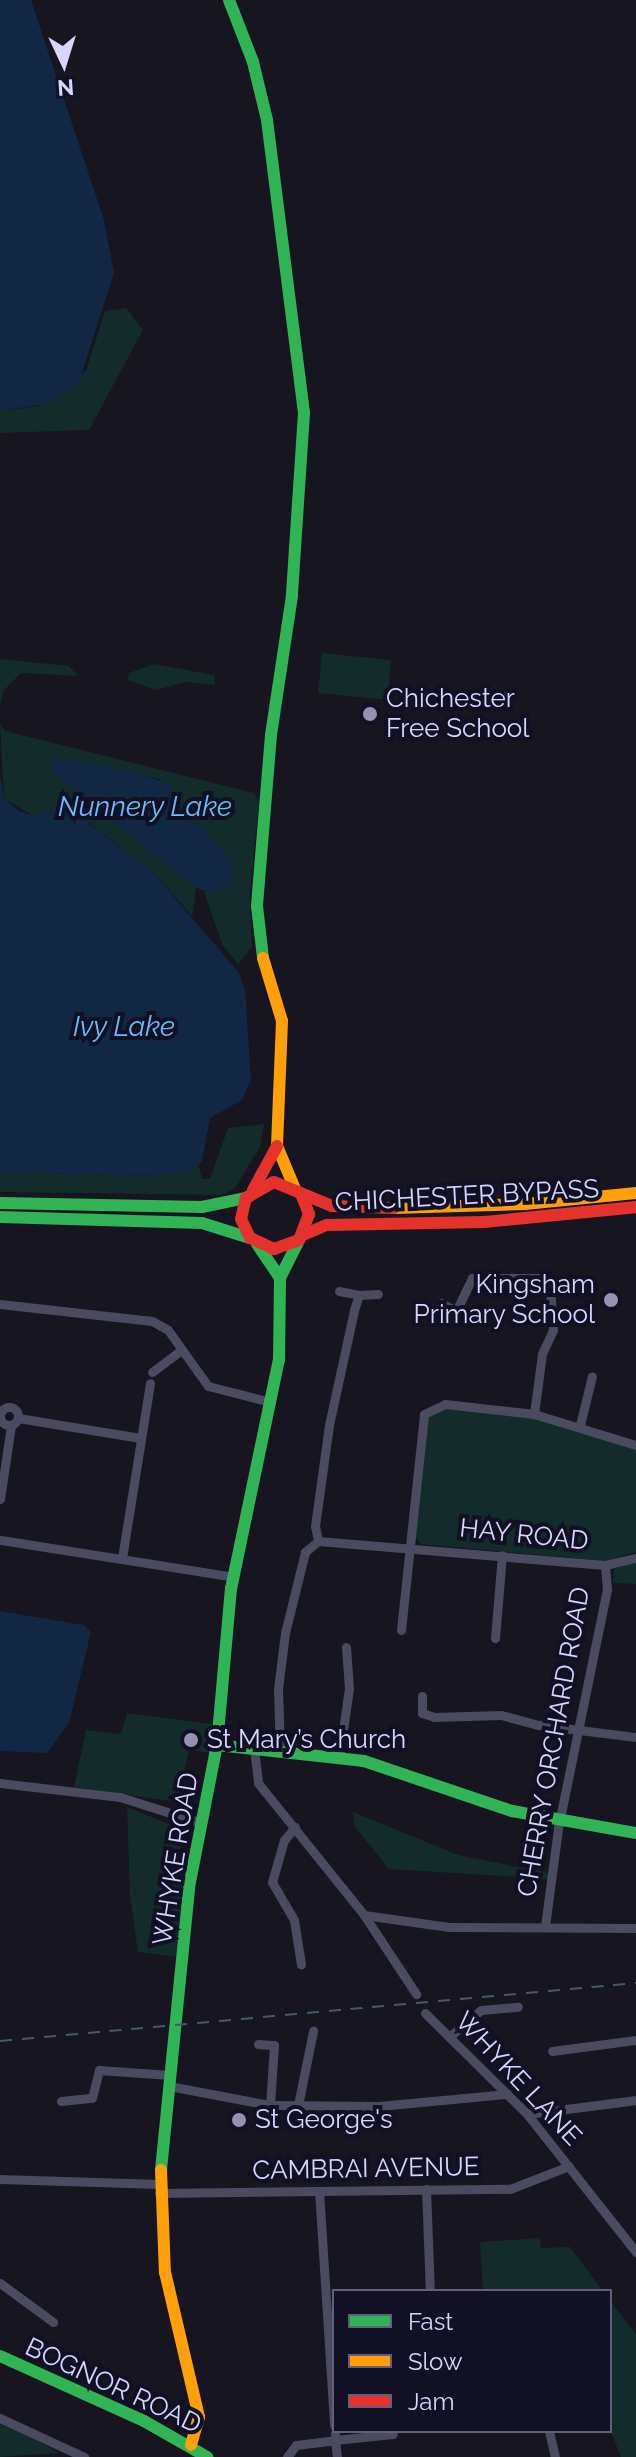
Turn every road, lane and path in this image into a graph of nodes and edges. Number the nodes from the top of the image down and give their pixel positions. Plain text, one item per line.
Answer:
1 (229, 0) edge
2 (277, 1146) junction
3 (298, 1192) junction
4 (636, 1193) edge
5 (250, 1194) junction
6 (0, 1203) edge
7 (636, 1207) edge
8 (0, 1217) edge
9 (301, 1237) junction
10 (253, 1241) junction
11 (280, 1278) junction
12 (339, 1291) dead end
13 (378, 1294) dead end
14 (359, 1295) junction
15 (441, 1303) dead end
16 (0, 1304) edge
17 (179, 1352) junction
18 (592, 1376) dead end
19 (271, 1402) junction
20 (534, 1414) junction
21 (580, 1425) junction
22 (140, 1438) junction
23 (636, 1445) edge
24 (0, 1499) edge
25 (0, 1541) edge
26 (318, 1541) junction
27 (407, 1546) junction
28 (502, 1555) junction
29 (122, 1558) junction
30 (636, 1558) edge
31 (605, 1565) junction
32 (234, 1577) junction
33 (401, 1630) dead end
34 (495, 1638) dead end
35 (346, 1647) dead end
36 (422, 1696) dead end
37 (579, 1728) junction
38 (636, 1737) edge
39 (217, 1745) junction
40 (254, 1749) junction
41 (280, 1752) junction
42 (339, 1758) junction
43 (0, 1783) edge
44 (560, 1821) junction
45 (199, 1822) junction
46 (295, 1827) junction
47 (636, 1833) edge
48 (364, 1915) junction
49 (545, 1926) junction
50 (636, 1928) edge
51 (301, 1964) dead end
52 (416, 1994) dead end
53 (518, 2007) dead end
54 (425, 2013) dead end
55 (313, 2031) dead end
56 (449, 2037) junction
57 (636, 2040) edge
58 (258, 2044) dead end
59 (552, 2051) dead end
60 (169, 2080) junction
61 (507, 2094) junction
62 (636, 2100) edge
63 (61, 2101) dead end
64 (270, 2105) junction
65 (298, 2105) junction
66 (527, 2114) junction
67 (569, 2166) junction
68 (0, 2179) edge
69 (160, 2189) junction
70 (426, 2189) junction
71 (319, 2191) junction
72 (636, 2252) edge
73 (0, 2283) edge
74 (430, 2289) edge
75 (53, 2322) dead end
76 (0, 2356) edge
77 (332, 2402) edge
78 (0, 2418) edge
79 (549, 2433) edge
80 (334, 2434) edge
81 (393, 2434) dead end
82 (196, 2452) edge
83 (84, 2457) edge
84 (287, 2457) edge
85 (337, 2457) edge
86 (555, 2457) edge

1 - 2 main road
2 - 3 main road
2 - 5 main road
3 - 4 main road, CHICHESTER BYPASS
3 - 5 main road
3 - 9 main road
5 - 6 main road
5 - 10 main road
7 - 9 main road, CHICHESTER BYPASS
8 - 10 main road
9 - 10 main road
9 - 11 main road, WHYKE ROAD
10 - 11 main road
11 - 19 main road, WHYKE ROAD
12 - 14 street
13 - 14 street
14 - 26 street
15 - 20 street
16 - 17 street
17 - 19 street
17 - 22 street
18 - 21 street
19 - 32 main road, WHYKE ROAD
20 - 21 street
20 - 27 street
21 - 23 street
22 - 24 street
22 - 29 street
25 - 29 street
26 - 27 street, HAY ROAD
26 - 41 street
27 - 28 street, HAY ROAD
27 - 33 street
28 - 31 street, HAY ROAD
28 - 34 street
29 - 32 street
30 - 31 street, HAY ROAD
31 - 37 street, CHERRY ORCHARD ROAD
32 - 39 main road, WHYKE ROAD
35 - 42 street
36 - 37 street
37 - 38 street
37 - 44 street, CHERRY ORCHARD ROAD
39 - 40 main road
39 - 45 main road, WHYKE ROAD
40 - 41 main road
40 - 46 street
41 - 42 main road
42 - 44 main road
43 - 45 street
44 - 47 main road
44 - 49 street, CHERRY ORCHARD ROAD
45 - 60 main road, WHYKE ROAD
46 - 48 street
46 - 51 street
48 - 49 street
48 - 52 street
49 - 50 street
53 - 56 street
54 - 56 street, WHYKE LANE
55 - 65 street
56 - 61 street, WHYKE LANE
57 - 59 street
58 - 64 street
60 - 63 street
60 - 64 street
60 - 69 main road, WHYKE ROAD
61 - 65 street
61 - 66 street, WHYKE LANE
62 - 66 street
64 - 65 street
66 - 67 street, WHYKE LANE
67 - 70 street, CAMBRAI AVENUE
67 - 72 street, WHYKE LANE
68 - 69 street, CAMBRAI AVENUE
69 - 71 street, CAMBRAI AVENUE
69 - 82 main road, WHYKE ROAD
70 - 71 street, CAMBRAI AVENUE
70 - 74 street
71 - 77 street
73 - 75 street
76 - 82 main road, BOGNOR ROAD
78 - 83 street
79 - 86 street
80 - 81 street
80 - 84 street
80 - 85 street

